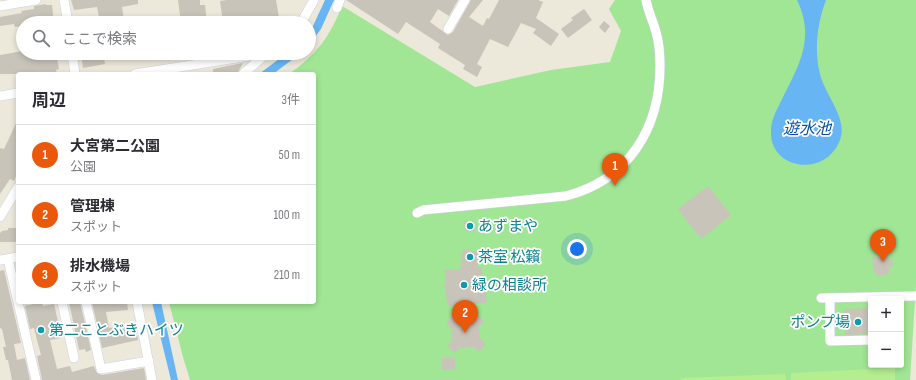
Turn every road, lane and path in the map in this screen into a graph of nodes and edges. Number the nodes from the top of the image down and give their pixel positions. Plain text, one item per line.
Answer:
1 (36, 0) edge
2 (64, 0) edge
3 (314, 0) edge
4 (465, 0) edge
5 (646, 0) edge
6 (0, 6) edge
7 (67, 16) edge
8 (305, 16) edge
9 (448, 29) dead end
10 (73, 60) edge
11 (224, 60) edge
12 (259, 60) edge
13 (75, 72) edge
14 (148, 72) edge
15 (245, 72) edge
16 (16, 93) edge
17 (0, 96) edge
18 (16, 190) edge
19 (417, 213) dead end
20 (0, 217) edge
21 (16, 257) edge
22 (4, 259) edge
23 (916, 296) edge
24 (904, 297) edge
25 (868, 298) edge
26 (62, 304) edge
27 (86, 304) edge
28 (137, 304) edge
29 (868, 340) edge
30 (74, 358) dead end
31 (149, 361) junction
32 (36, 380) edge
33 (152, 380) edge

1 - 6 street
2 - 7 street
3 - 8 street
4 - 9 street
5 - 19 street
10 - 13 street
11 - 14 street
12 - 15 street
16 - 17 street
18 - 20 street
21 - 22 street
22 - 32 street
23 - 24 street
25 - 29 street
26 - 30 street
27 - 31 street
28 - 31 street
31 - 33 street

